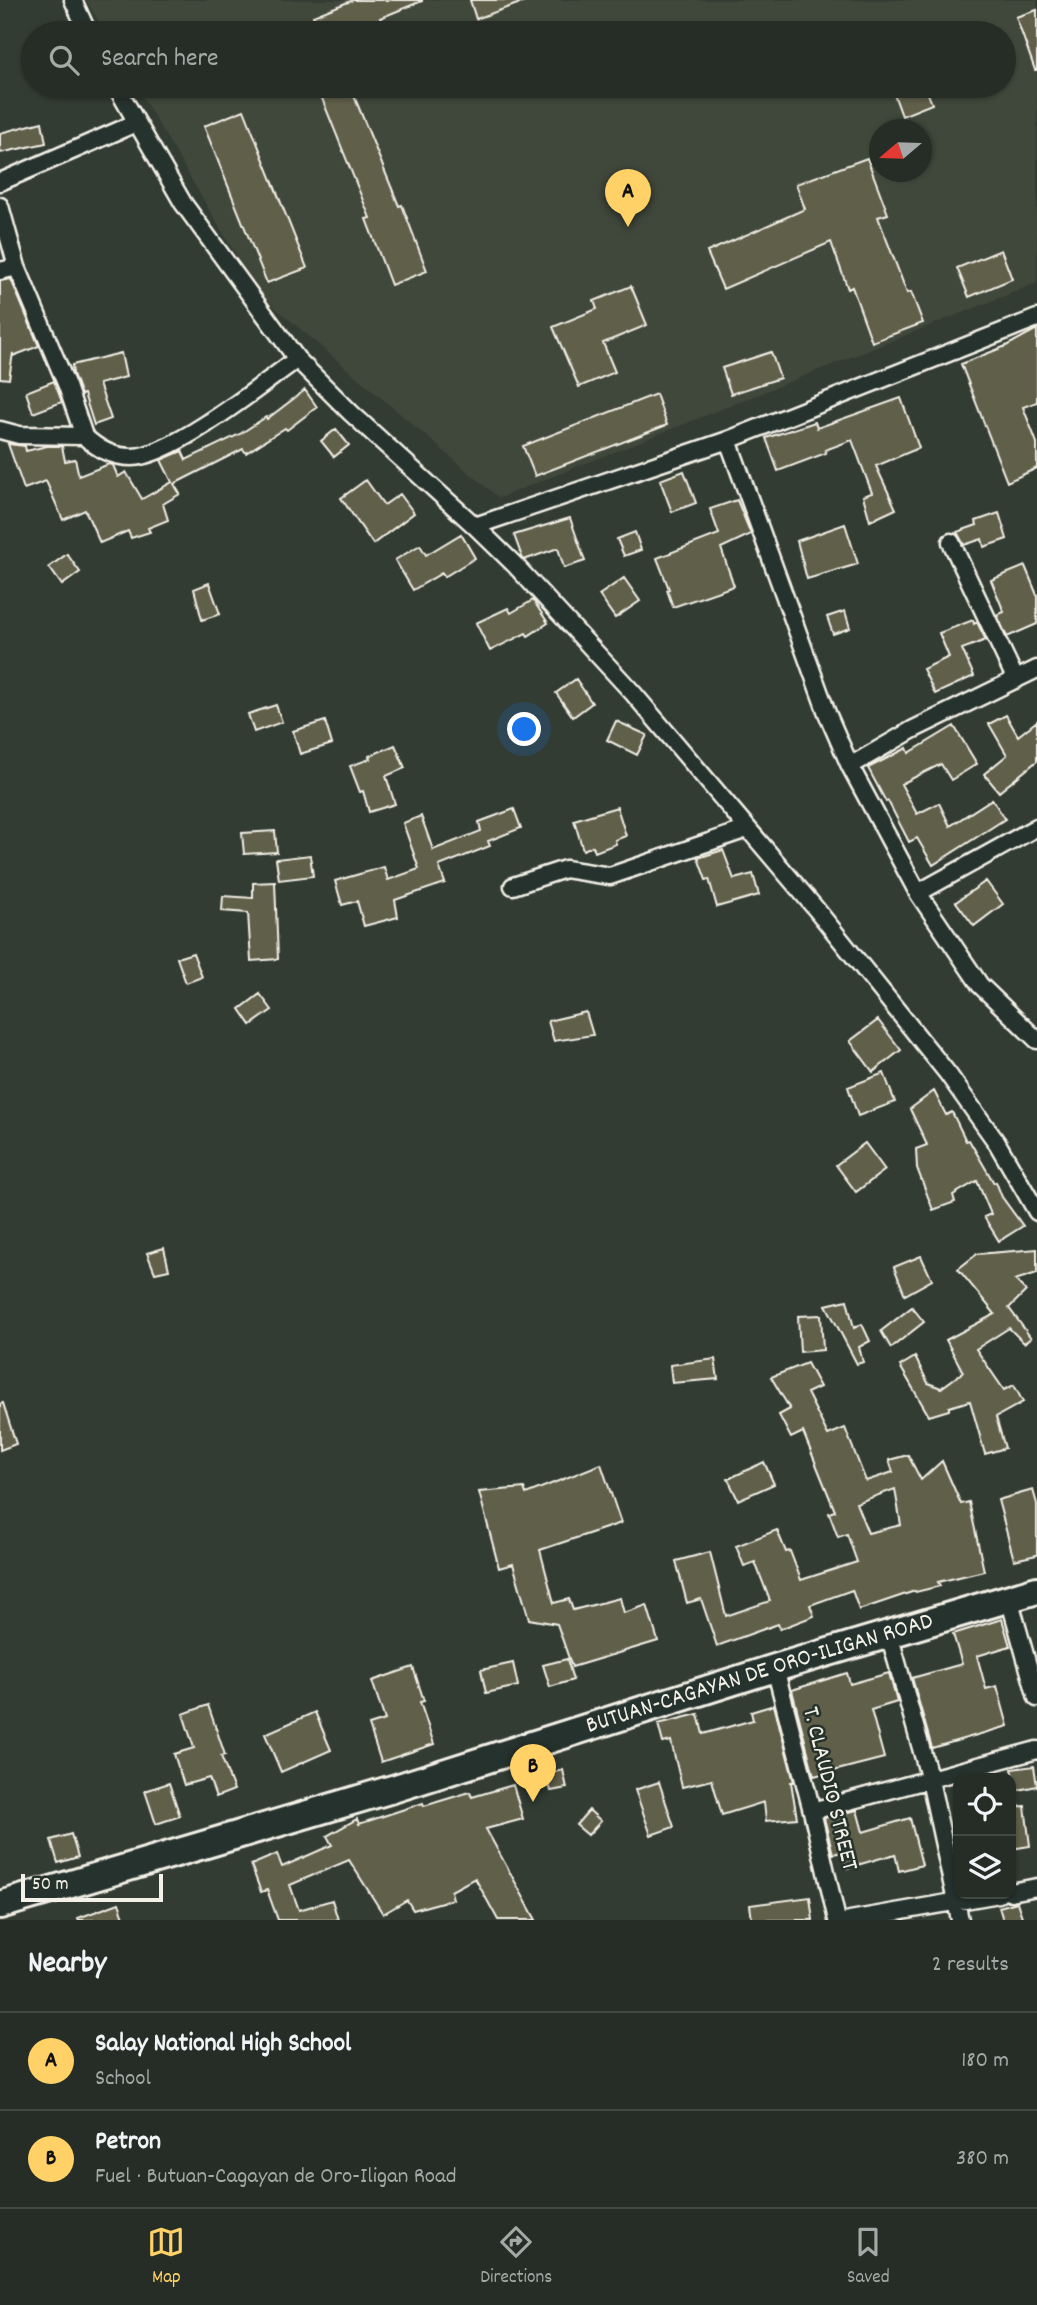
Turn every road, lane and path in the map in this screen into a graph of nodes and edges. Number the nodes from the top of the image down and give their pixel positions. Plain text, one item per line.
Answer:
1 (73, 0) edge
2 (83, 21) edge
3 (122, 98) edge
4 (136, 123) junction
5 (0, 182) edge
6 (0, 206) edge
7 (17, 267) junction
8 (0, 271) edge
9 (1037, 318) edge
10 (297, 359) junction
11 (0, 430) edge
12 (84, 436) junction
13 (728, 440) junction
14 (475, 526) junction
15 (951, 542) dead end
16 (1037, 669) edge
17 (1016, 680) junction
18 (850, 766) junction
19 (1037, 827) edge
20 (747, 828) junction
21 (513, 886) dead end
22 (918, 892) junction
23 (1037, 1040) edge
24 (1037, 1212) edge
25 (1037, 1590) edge
26 (1009, 1598) junction
27 (889, 1634) junction
28 (775, 1668) junction
29 (1037, 1698) edge
30 (1037, 1750) edge
31 (930, 1780) junction
32 (813, 1811) junction
33 (1037, 1886) edge
34 (1016, 1891) edge
35 (972, 1899) edge
36 (956, 1902) junction
37 (0, 1905) edge
38 (837, 1920) edge
39 (850, 1920) edge
40 (960, 1920) edge

1 - 2 street
3 - 4 street
4 - 5 street
4 - 10 street
6 - 7 street
7 - 8 street
7 - 12 street
9 - 13 street
10 - 12 street
10 - 14 street
11 - 12 street
13 - 14 street
13 - 18 street
14 - 20 street
15 - 17 street
16 - 17 street
17 - 18 street
18 - 22 street
19 - 22 street
20 - 21 street
20 - 24 street
22 - 23 street
25 - 26 highway, BUTUAN-CAGAYAN DE ORO-ILIGAN ROAD
26 - 27 highway, BUTUAN-CAGAYAN DE ORO-ILIGAN ROAD
26 - 29 street
27 - 28 highway, BUTUAN-CAGAYAN DE ORO-ILIGAN ROAD
27 - 31 street
28 - 32 street, T. CLAUDIO STREET
28 - 37 highway, BUTUAN-CAGAYAN DE ORO-ILIGAN ROAD
30 - 31 street
31 - 32 street
31 - 36 street
32 - 38 street, T. CLAUDIO STREET
33 - 34 street
35 - 36 street
36 - 39 street
36 - 40 street

